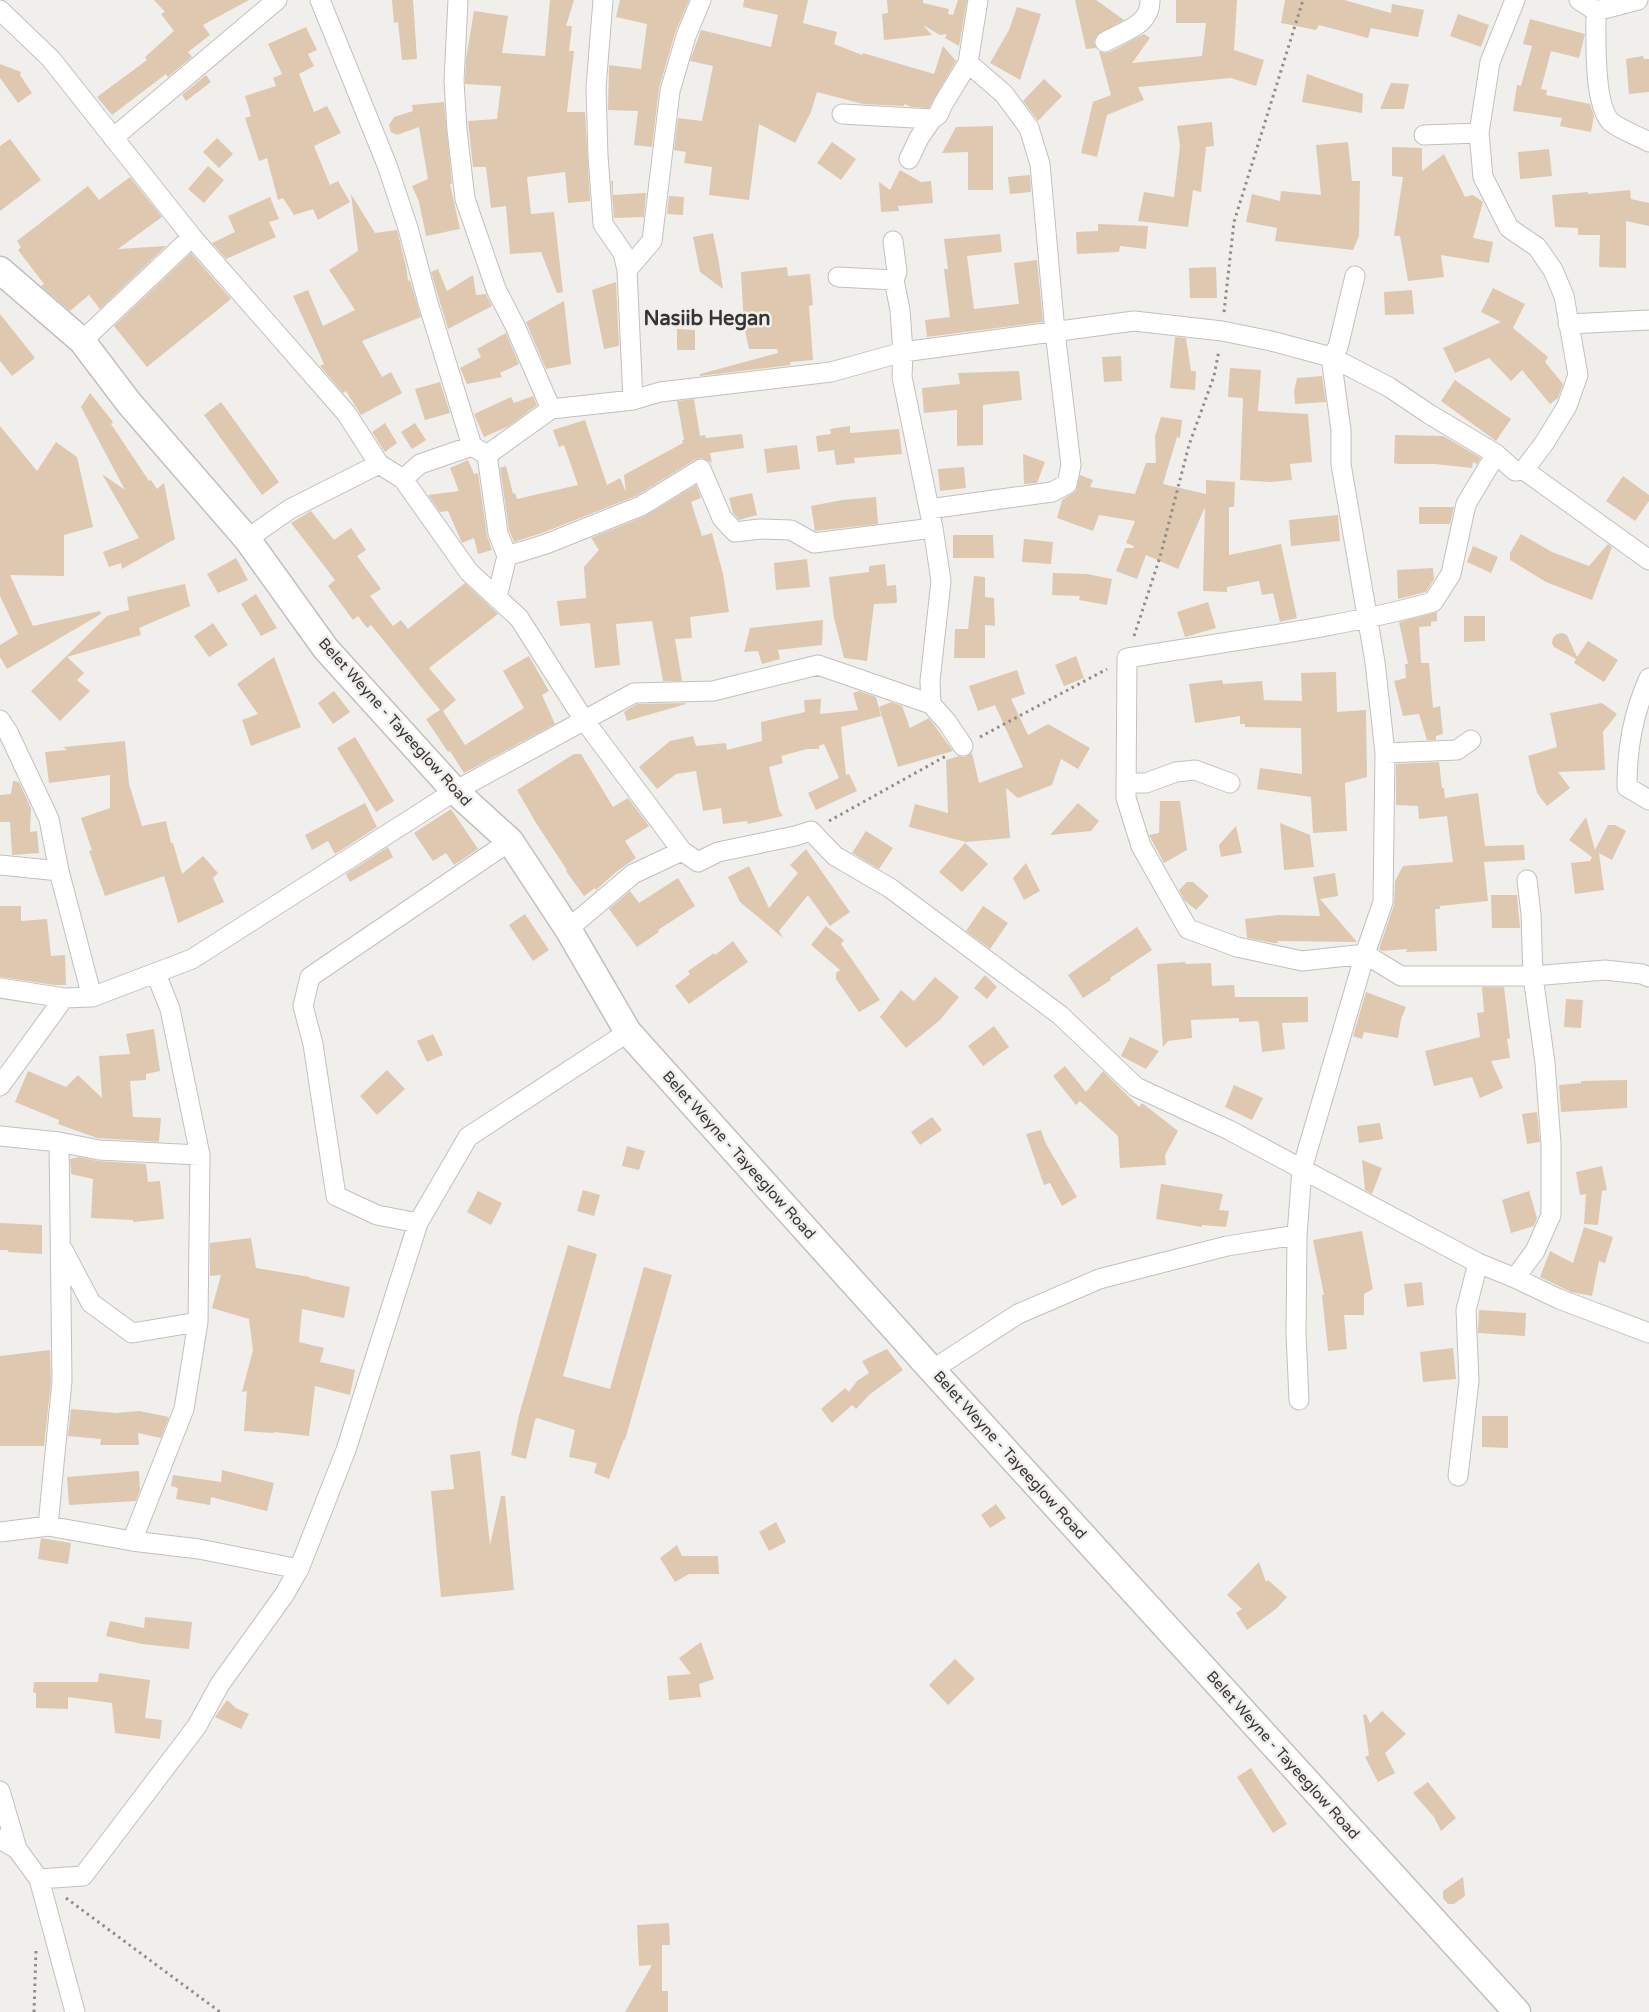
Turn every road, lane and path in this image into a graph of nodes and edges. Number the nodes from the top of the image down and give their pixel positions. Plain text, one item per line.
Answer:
1 (277, 0) edge
2 (320, 0) edge
3 (458, 0) edge
4 (603, 0) edge
5 (701, 0) edge
6 (978, 0) edge
7 (1150, 0) edge
8 (1303, 0) edge
9 (1515, 0) edge
10 (1579, 0) edge
11 (1638, 0) edge
12 (0, 10) edge
13 (1596, 11) junction
14 (1105, 42) dead end
15 (968, 63) junction
16 (842, 114) dead end
17 (932, 119) junction
18 (1479, 133) junction
19 (1424, 135) dead end
20 (113, 138) junction
21 (1649, 142) edge
22 (909, 159) dead end
23 (192, 237) junction
24 (893, 241) dead end
25 (627, 270) junction
26 (3, 276) edge
27 (1355, 276) dead end
28 (838, 278) dead end
29 (894, 280) junction
30 (1649, 320) edge
31 (1568, 324) junction
32 (1222, 331) junction
33 (1055, 332) junction
34 (82, 341) junction
35 (903, 352) junction
36 (1331, 357) junction
37 (633, 400) junction
38 (551, 409) junction
39 (479, 450) junction
40 (1496, 454) junction
41 (379, 464) junction
42 (1524, 470) junction
43 (403, 479) junction
44 (928, 509) junction
45 (933, 528) junction
46 (247, 539) junction
47 (507, 556) junction
48 (1649, 560) edge
49 (497, 597) junction
50 (1367, 617) junction
51 (1127, 658) junction
52 (1649, 678) edge
53 (931, 704) junction
54 (0, 720) edge
55 (584, 720) junction
56 (1470, 740) dead end
57 (963, 746) junction
58 (1385, 753) junction
59 (1127, 782) junction
60 (1230, 783) dead end
61 (454, 791) junction
62 (1649, 800) edge
63 (811, 831) junction
64 (510, 841) junction
65 (682, 850) junction
66 (0, 865) edge
67 (59, 871) junction
68 (1527, 880) dead end
69 (568, 930) junction
70 (1365, 954) junction
71 (156, 974) junction
72 (1533, 976) junction
73 (1649, 977) edge
74 (0, 988) edge
75 (92, 997) junction
76 (64, 998) junction
77 (628, 1032) junction
78 (0, 1086) edge
79 (0, 1136) edge
80 (59, 1142) junction
81 (200, 1155) junction
82 (1302, 1169) junction
83 (418, 1223) junction
84 (1297, 1235) junction
85 (62, 1247) junction
86 (1478, 1263) junction
87 (1516, 1278) junction
88 (198, 1322) junction
89 (1649, 1333) edge
90 (932, 1370) junction
91 (1299, 1400) dead end
92 (1458, 1476) dead end
93 (48, 1526) junction
94 (0, 1532) edge
95 (132, 1542) junction
96 (299, 1568) junction
97 (0, 1791) edge
98 (0, 1839) edge
99 (16, 1849) junction
100 (40, 1879) junction
101 (75, 2012) edge
102 (220, 2012) edge
103 (1517, 2012) edge

1 - 20 street
2 - 39 street
3 - 38 street
4 - 25 street
5 - 25 street
6 - 15 street
7 - 14 street
8 - 32 path
9 - 18 street
10 - 13 street
11 - 13 street
12 - 20 street
13 - 21 street
15 - 17 street
15 - 33 street
16 - 17 street
17 - 22 street
18 - 19 street
18 - 31 street
20 - 23 street
23 - 34 street
23 - 41 street
24 - 29 street
25 - 37 street
26 - 34 main road, Belet Weyne - Tayeeglow Road
27 - 36 street
28 - 29 street
29 - 35 street
30 - 31 street
31 - 42 street
32 - 33 street
32 - 36 street
32 - 51 path
33 - 35 street
33 - 44 street
34 - 46 main road, Belet Weyne - Tayeeglow Road
35 - 37 street
35 - 44 street
36 - 40 street
36 - 50 street
37 - 38 street
38 - 39 street
39 - 43 street
39 - 47 street
40 - 42 street
40 - 50 street
41 - 43 street
41 - 46 street
42 - 48 street
43 - 49 street
44 - 45 street
45 - 47 street
45 - 53 street
46 - 61 main road, Belet Weyne - Tayeeglow Road
47 - 49 street
49 - 55 street
50 - 51 street
50 - 58 street
51 - 57 path
51 - 59 street
52 - 62 street
53 - 55 street
53 - 57 street
54 - 67 street
55 - 61 street
55 - 65 street
56 - 58 street
57 - 63 path
58 - 70 street
59 - 60 street
59 - 70 street
61 - 64 main road, Belet Weyne - Tayeeglow Road
61 - 71 street
63 - 65 street
63 - 82 street
64 - 69 main road, Belet Weyne - Tayeeglow Road
64 - 83 street
65 - 69 street
66 - 67 street
67 - 75 street
68 - 72 street
69 - 77 main road, Belet Weyne - Tayeeglow Road
70 - 72 street
70 - 82 street
71 - 75 street
71 - 81 street
72 - 73 street
72 - 87 street
74 - 76 street
75 - 76 street
76 - 78 street
77 - 83 street
77 - 90 main road, Belet Weyne - Tayeeglow Road
79 - 80 street
80 - 81 street
80 - 85 street
81 - 88 street
82 - 84 street
82 - 86 street
83 - 96 street
84 - 90 street
84 - 91 street
85 - 88 street
85 - 93 street
86 - 87 street
86 - 92 street
87 - 89 street
88 - 95 street
90 - 103 main road, Belet Weyne - Tayeeglow Road
93 - 94 street
93 - 95 street
95 - 96 street
96 - 100 street
97 - 99 street
98 - 99 street
99 - 100 street
100 - 101 street
100 - 102 path

